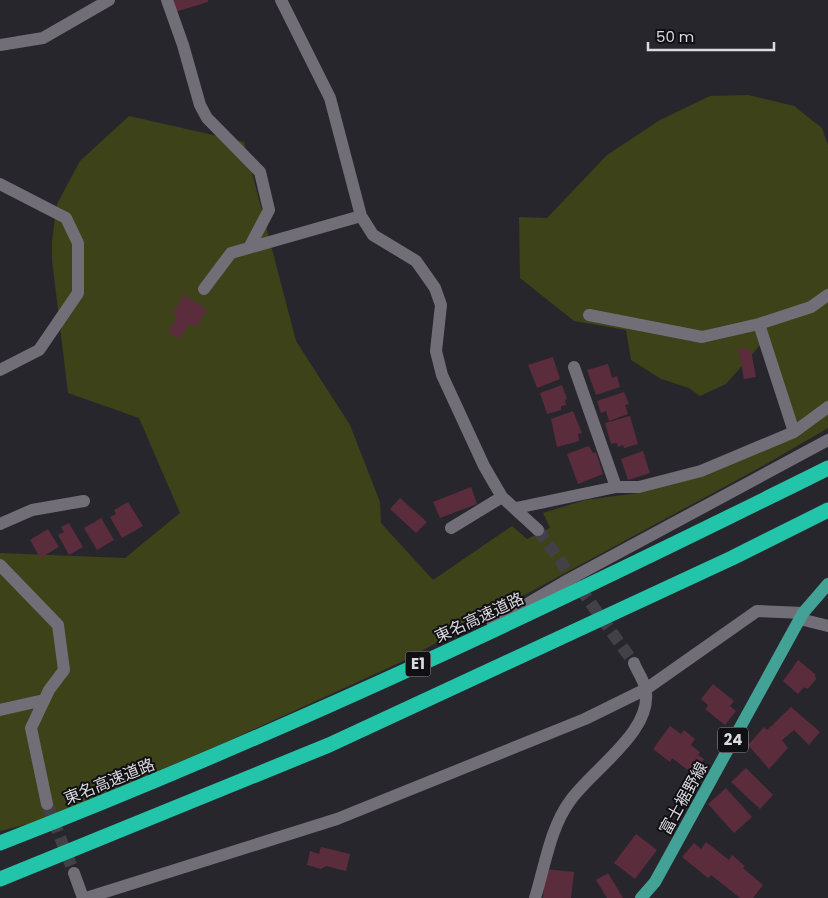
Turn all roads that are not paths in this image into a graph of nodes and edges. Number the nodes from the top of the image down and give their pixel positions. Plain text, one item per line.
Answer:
1 (109, 0) edge
2 (167, 0) edge
3 (281, 0) edge
4 (0, 45) edge
5 (0, 184) edge
6 (361, 216) junction
7 (249, 248) junction
8 (204, 288) dead end
9 (828, 295) edge
10 (589, 315) dead end
11 (759, 324) junction
12 (574, 367) dead end
13 (0, 370) edge
14 (828, 407) edge
15 (794, 432) junction
16 (828, 440) edge
17 (828, 468) edge
18 (616, 487) junction
19 (502, 497) junction
20 (84, 502) dead end
21 (516, 508) junction
22 (828, 510) edge
23 (0, 524) edge
24 (451, 528) dead end
25 (538, 530) tunnel mouth
26 (0, 565) edge
27 (828, 584) edge
28 (802, 616) junction
29 (828, 626) edge
30 (441, 654) junction
31 (634, 663) tunnel mouth
32 (646, 689) junction
33 (44, 700) junction
34 (0, 710) edge
35 (46, 804) tunnel mouth
36 (0, 842) edge
37 (74, 873) tunnel mouth
38 (0, 879) edge
39 (85, 898) edge
40 (535, 898) edge
41 (642, 898) edge

1 - 4 street
2 - 7 street
3 - 6 street
5 - 13 street
6 - 7 street
6 - 19 street
7 - 8 street
9 - 11 street
10 - 11 street
11 - 15 street
12 - 18 street
14 - 15 street
15 - 18 street
16 - 30 street
17 - 30 highway, 東名高速道路 / E1
18 - 21 street
19 - 21 street
19 - 24 street
20 - 23 street
21 - 25 street
22 - 38 highway, E1
26 - 33 street
27 - 28 main road, 富士裾野線 / 24
28 - 29 street
28 - 32 street
28 - 41 main road, 富士裾野線 / 24
30 - 36 highway, 東名高速道路 / E1
31 - 32 street
32 - 39 street
32 - 40 street
33 - 34 street
33 - 35 street
37 - 39 street

